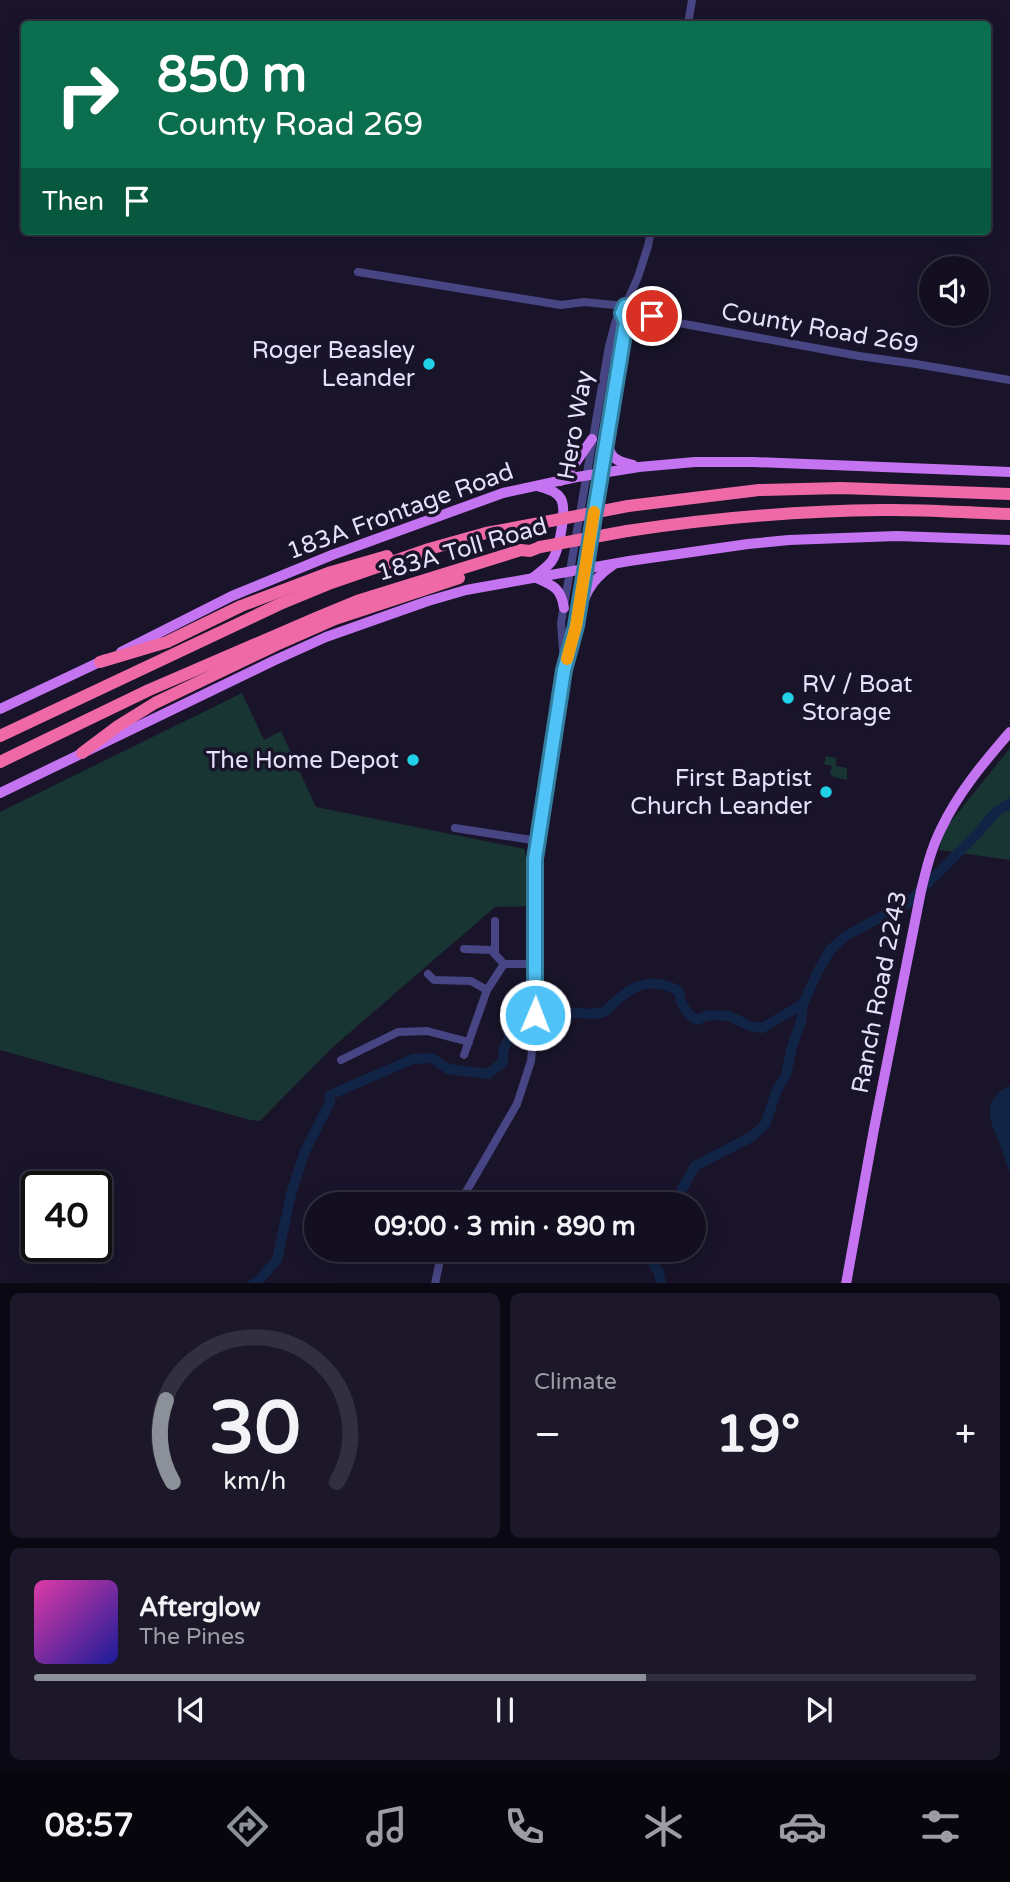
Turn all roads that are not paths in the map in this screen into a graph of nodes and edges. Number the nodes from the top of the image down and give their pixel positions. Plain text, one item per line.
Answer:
1 (692, 0) edge
2 (688, 21) edge
3 (650, 235) edge
4 (358, 272) dead end
5 (624, 309) junction
6 (1010, 380) edge
7 (607, 438) junction
8 (592, 439) junction
9 (639, 467) junction
10 (1010, 472) edge
11 (601, 474) junction
12 (586, 476) junction
13 (560, 481) junction
14 (537, 486) junction
15 (1010, 494) edge
16 (1010, 514) edge
17 (1010, 540) edge
18 (429, 549) junction
19 (535, 549) junction
20 (616, 563) junction
21 (585, 568) junction
22 (570, 571) junction
23 (534, 577) junction
24 (564, 608) junction
25 (576, 626) junction
26 (100, 662) junction
27 (564, 670) junction
28 (0, 709) edge
29 (1010, 732) edge
30 (0, 736) edge
31 (82, 753) junction
32 (0, 762) edge
33 (0, 793) edge
34 (455, 828) dead end
35 (538, 841) junction
36 (495, 921) dead end
37 (464, 949) dead end
38 (495, 954) junction
39 (503, 964) junction
40 (535, 964) junction
41 (428, 974) dead end
42 (487, 990) junction
43 (469, 1042) junction
44 (464, 1055) dead end
45 (341, 1060) dead end
46 (466, 1192) edge
47 (439, 1262) edge
48 (435, 1283) edge
49 (846, 1283) edge

1 - 2 street
3 - 5 street
4 - 5 street, County Road 269
5 - 6 street, County Road 269
5 - 7 street, Hero Way
5 - 8 street, Hero Way
7 - 9 main road
7 - 11 street, Hero Way
8 - 12 street, Hero Way
8 - 13 main road
9 - 10 main road, 183A Frontage Road
9 - 11 main road, 183A Frontage Road
11 - 12 main road, 183A Frontage Road
11 - 21 street, Hero Way
12 - 13 main road, 183A Frontage Road
12 - 22 street, Hero Way
13 - 14 main road, 183A Frontage Road
14 - 23 main road
14 - 26 main road, 183A Frontage Road
15 - 18 highway, 183A Toll Road, bridge
16 - 19 highway, 183A Toll Road, bridge
17 - 20 main road
18 - 26 highway
18 - 30 highway, 183A Toll Road
19 - 31 highway
19 - 32 highway, 183A Toll Road
20 - 21 main road
20 - 25 main road
21 - 22 main road
21 - 25 street, Hero Way
22 - 23 main road
22 - 24 street, Hero Way
23 - 24 main road
23 - 31 main road
24 - 27 street, Hero Way
25 - 27 street, Hero Way
26 - 28 main road, 183A Frontage Road
27 - 35 street, Hero Way
29 - 49 main road, Ranch Road 2243
31 - 33 main road
34 - 35 street
35 - 40 street, Hero Way
36 - 38 street
37 - 38 street
38 - 39 street
39 - 40 street
39 - 42 street
40 - 46 street, Hero Way
41 - 42 street
42 - 43 street
43 - 44 street
43 - 45 street
47 - 48 street

